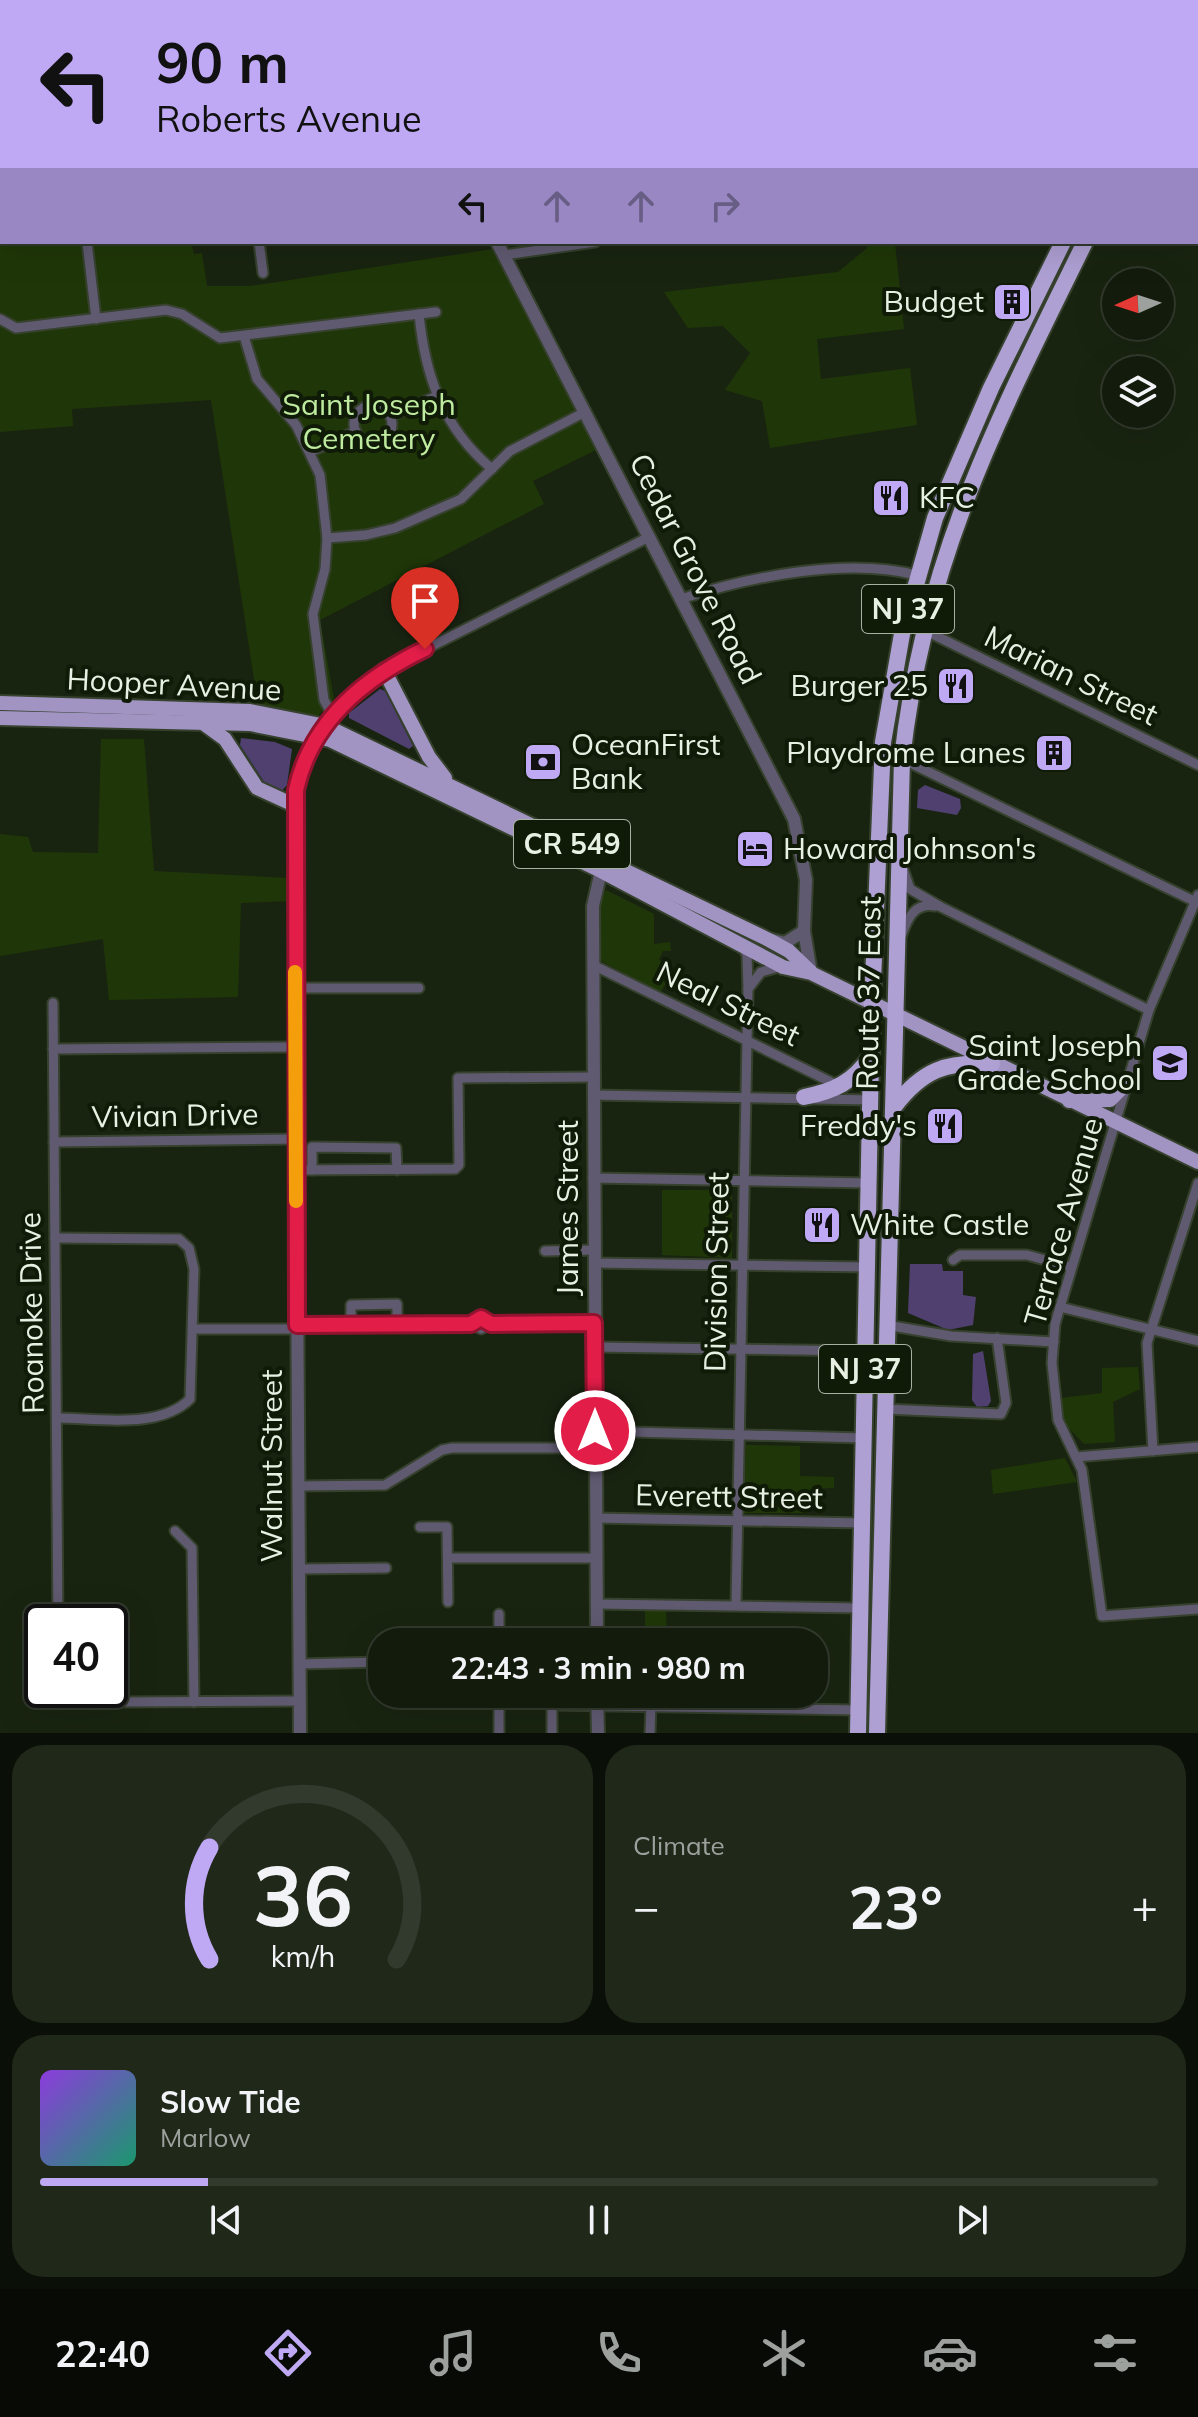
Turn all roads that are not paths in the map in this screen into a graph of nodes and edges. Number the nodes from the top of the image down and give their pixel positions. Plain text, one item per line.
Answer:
1 (87, 244) edge
2 (259, 244) edge
3 (498, 244) edge
4 (581, 244) edge
5 (1062, 244) edge
6 (1084, 244) edge
7 (504, 255) junction
8 (263, 273) dead end
9 (436, 312) dead end
10 (419, 314) junction
11 (0, 319) edge
12 (96, 319) junction
13 (244, 336) junction
14 (437, 396) junction
15 (585, 412) junction
16 (391, 416) junction
17 (356, 431) junction
18 (310, 452) junction
19 (492, 469) junction
20 (649, 537) junction
21 (327, 538) junction
22 (916, 575) junction
23 (681, 599) junction
24 (924, 630) junction
25 (384, 670) junction
26 (0, 703) edge
27 (0, 718) edge
28 (203, 723) junction
29 (326, 726) junction
30 (902, 759) junction
31 (1198, 765) edge
32 (451, 784) junction
33 (294, 805) junction
34 (900, 860) junction
35 (601, 871) junction
36 (1197, 900) edge
37 (941, 907) junction
38 (804, 931) junction
39 (769, 940) junction
40 (740, 942) junction
41 (898, 949) junction
42 (593, 965) junction
43 (783, 967) junction
44 (811, 973) junction
45 (295, 988) junction
46 (419, 988) dead end
47 (748, 989) junction
48 (53, 1003) dead end
49 (872, 1005) junction
50 (1149, 1010) junction
51 (896, 1016) junction
52 (746, 1039) junction
53 (295, 1047) junction
54 (53, 1049) junction
55 (871, 1056) junction
56 (992, 1064) junction
57 (593, 1077) junction
58 (1128, 1082) junction
59 (840, 1087) junction
60 (593, 1095) junction
61 (744, 1097) junction
62 (804, 1097) junction
63 (872, 1100) junction
64 (1069, 1101) junction
65 (894, 1107) junction
66 (1117, 1124) junction
67 (296, 1139) junction
68 (54, 1142) junction
69 (1198, 1162) edge
70 (296, 1170) junction
71 (312, 1170) junction
72 (397, 1170) junction
73 (593, 1178) junction
74 (743, 1181) junction
75 (869, 1183) junction
76 (1198, 1183) edge
77 (55, 1238) junction
78 (545, 1251) dead end
79 (594, 1256) junction
80 (953, 1260) dead end
81 (741, 1266) junction
82 (867, 1267) junction
83 (1071, 1267) junction
84 (1060, 1307) junction
85 (594, 1323) junction
86 (351, 1324) junction
87 (397, 1324) junction
88 (297, 1325) junction
89 (886, 1325) junction
90 (193, 1329) junction
91 (1150, 1330) junction
92 (997, 1338) junction
93 (1198, 1341) edge
94 (1054, 1342) junction
95 (595, 1347) junction
96 (739, 1349) junction
97 (866, 1351) junction
98 (884, 1409) junction
99 (57, 1418) junction
100 (595, 1431) junction
101 (739, 1436) junction
102 (863, 1438) junction
103 (1198, 1447) edge
104 (595, 1448) junction
105 (1153, 1451) junction
106 (1076, 1457) junction
107 (299, 1486) junction
108 (596, 1518) junction
109 (738, 1520) junction
110 (862, 1523) junction
111 (420, 1527) dead end
112 (175, 1531) dead end
113 (448, 1558) junction
114 (596, 1558) junction
115 (386, 1568) dead end
116 (299, 1569) junction
117 (448, 1602) dead end
118 (58, 1604) edge
119 (596, 1604) junction
120 (736, 1605) junction
121 (860, 1608) junction
122 (1198, 1609) edge
123 (499, 1614) dead end
124 (499, 1628) edge
125 (597, 1628) edge
126 (368, 1662) edge
127 (299, 1664) junction
128 (300, 1701) junction
129 (128, 1702) edge
130 (194, 1702) junction
131 (499, 1708) edge
132 (552, 1708) edge
133 (597, 1708) edge
134 (651, 1708) edge
135 (775, 1708) edge
136 (857, 1710) junction
137 (300, 1733) edge
138 (499, 1733) edge
139 (552, 1733) edge
140 (598, 1733) edge
141 (650, 1733) edge
142 (858, 1733) edge
143 (877, 1733) edge

1 - 12 street
2 - 8 street
3 - 7 street, Cedar Grove Road
4 - 7 street
5 - 22 highway, Route 37 East / NJ 37
6 - 24 highway, Route 37 East / NJ 37
7 - 15 street, Cedar Grove Road
9 - 10 street
10 - 13 street
10 - 14 street
11 - 12 street
12 - 13 street
13 - 18 street
14 - 16 street
14 - 19 street
15 - 19 street
15 - 20 street, Cedar Grove Road
16 - 17 street
16 - 17 street
17 - 18 street
18 - 21 street
19 - 21 street
20 - 23 street, Cedar Grove Road
20 - 25 street
21 - 29 street
22 - 23 street
22 - 49 highway, Route 37 East / NJ 37
23 - 38 street, Cedar Grove Road
24 - 30 highway, Route 37 East / NJ 37
24 - 31 street, Marian Street
25 - 29 street
25 - 32 main road
26 - 29 main road, Hooper Avenue / CR 549
27 - 28 main road, Hooper Avenue / CR 549
28 - 29 main road, Hooper Avenue / CR 549
28 - 33 main road
29 - 32 main road, Hooper Avenue / CR 549
29 - 33 street, Walnut Street
29 - 35 main road, Hooper Avenue / CR 549
30 - 34 highway, Route 37 East / NJ 37
30 - 36 street
32 - 39 main road, Hooper Avenue / CR 549
33 - 45 street, Walnut Street
34 - 37 street
34 - 41 highway, Route 37 East / NJ 37
35 - 40 main road, Hooper Avenue / CR 549
35 - 42 street, James Street
36 - 50 street, Terrace Avenue
37 - 41 street
37 - 50 street
38 - 39 street
38 - 44 street, Cedar Grove Road
39 - 44 main road, Hooper Avenue / CR 549
40 - 43 main road, Hooper Avenue / CR 549
40 - 47 street, Division Street
41 - 51 highway, Route 37 East / NJ 37
42 - 52 street, Neal Street
42 - 57 street, James Street
43 - 44 main road, Hooper Avenue / CR 549
43 - 47 street
44 - 49 main road, Hooper Avenue / CR 549
45 - 46 street
45 - 53 street, Walnut Street
47 - 52 street, Division Street
48 - 54 street, Roanoke Drive
49 - 51 main road, Hooper Avenue / CR 549
49 - 55 highway, Route 37 East / NJ 37
50 - 58 street, Terrace Avenue
51 - 56 main road, Hooper Avenue / CR 549
51 - 65 highway, Route 37 East / NJ 37
52 - 59 street, Neal Street
52 - 61 street, Division Street
53 - 54 street
53 - 67 street, Walnut Street
54 - 68 street, Roanoke Drive
55 - 59 highway
55 - 63 highway, Route 37 East / NJ 37
56 - 64 main road, Hooper Avenue / CR 549
56 - 65 highway
57 - 60 street, James Street
57 - 72 street
58 - 64 main road
58 - 66 street, Terrace Avenue
59 - 62 highway
60 - 61 street
60 - 73 street, James Street
61 - 62 street
61 - 74 street, Division Street
62 - 63 street
63 - 75 highway, Route 37 East / NJ 37
64 - 66 main road, Hooper Avenue / CR 549
65 - 89 highway, Route 37 East / NJ 37
66 - 69 main road, Hooper Avenue / CR 549
66 - 83 street, Terrace Avenue
67 - 68 street, Vivian Drive
67 - 70 street, Walnut Street
68 - 77 street, Roanoke Drive
70 - 71 street
70 - 88 street, Walnut Street
71 - 72 street
71 - 72 street
73 - 74 street
73 - 79 street, James Street
74 - 75 street
74 - 81 street, Division Street
75 - 82 highway, Route 37 East / NJ 37
76 - 91 street
77 - 90 street
77 - 99 street, Roanoke Drive
78 - 79 street
79 - 81 street
79 - 85 street, James Street
80 - 83 street
81 - 82 street
81 - 96 street, Division Street
82 - 97 highway, Route 37 East / NJ 37
83 - 84 street, Terrace Avenue
84 - 91 street
84 - 94 street, Terrace Avenue
85 - 87 street
85 - 95 street, James Street
86 - 87 street
86 - 87 street
86 - 88 street
88 - 90 street
88 - 107 street, Walnut Street
89 - 92 street
89 - 98 highway, Route 37 East / NJ 37
90 - 99 street
91 - 93 street
91 - 105 street
92 - 94 street
92 - 98 street
94 - 106 street, Terrace Avenue
95 - 96 street
95 - 100 street, James Street
96 - 97 street
96 - 101 street, Division Street
97 - 102 highway, Route 37 East / NJ 37
98 - 143 highway, Route 37 East / NJ 37
99 - 118 street, Roanoke Drive
100 - 101 street
100 - 104 street, James Street
101 - 102 street
101 - 109 street, Division Street
102 - 110 highway, Route 37 East / NJ 37
103 - 105 street
104 - 107 street
104 - 108 street, James Street
105 - 106 street
106 - 122 street, Terrace Avenue
107 - 116 street, Walnut Street
108 - 109 street, Everett Street
108 - 114 street, James Street
109 - 110 street, Everett Street
109 - 120 street, Division Street
110 - 121 highway, Route 37 East / NJ 37
111 - 113 street
112 - 130 street
113 - 114 street
113 - 117 street
114 - 119 street, James Street
115 - 116 street
116 - 127 street, Walnut Street
119 - 120 street
119 - 125 street, James Street
120 - 121 street
121 - 136 highway, Route 37 East / NJ 37
123 - 124 street
126 - 127 street
127 - 128 street, Walnut Street
128 - 130 street
128 - 137 street, Walnut Street
129 - 130 street
131 - 138 street
132 - 139 street
133 - 140 street
134 - 141 street
135 - 136 street
136 - 142 highway, Route 37 East / NJ 37

